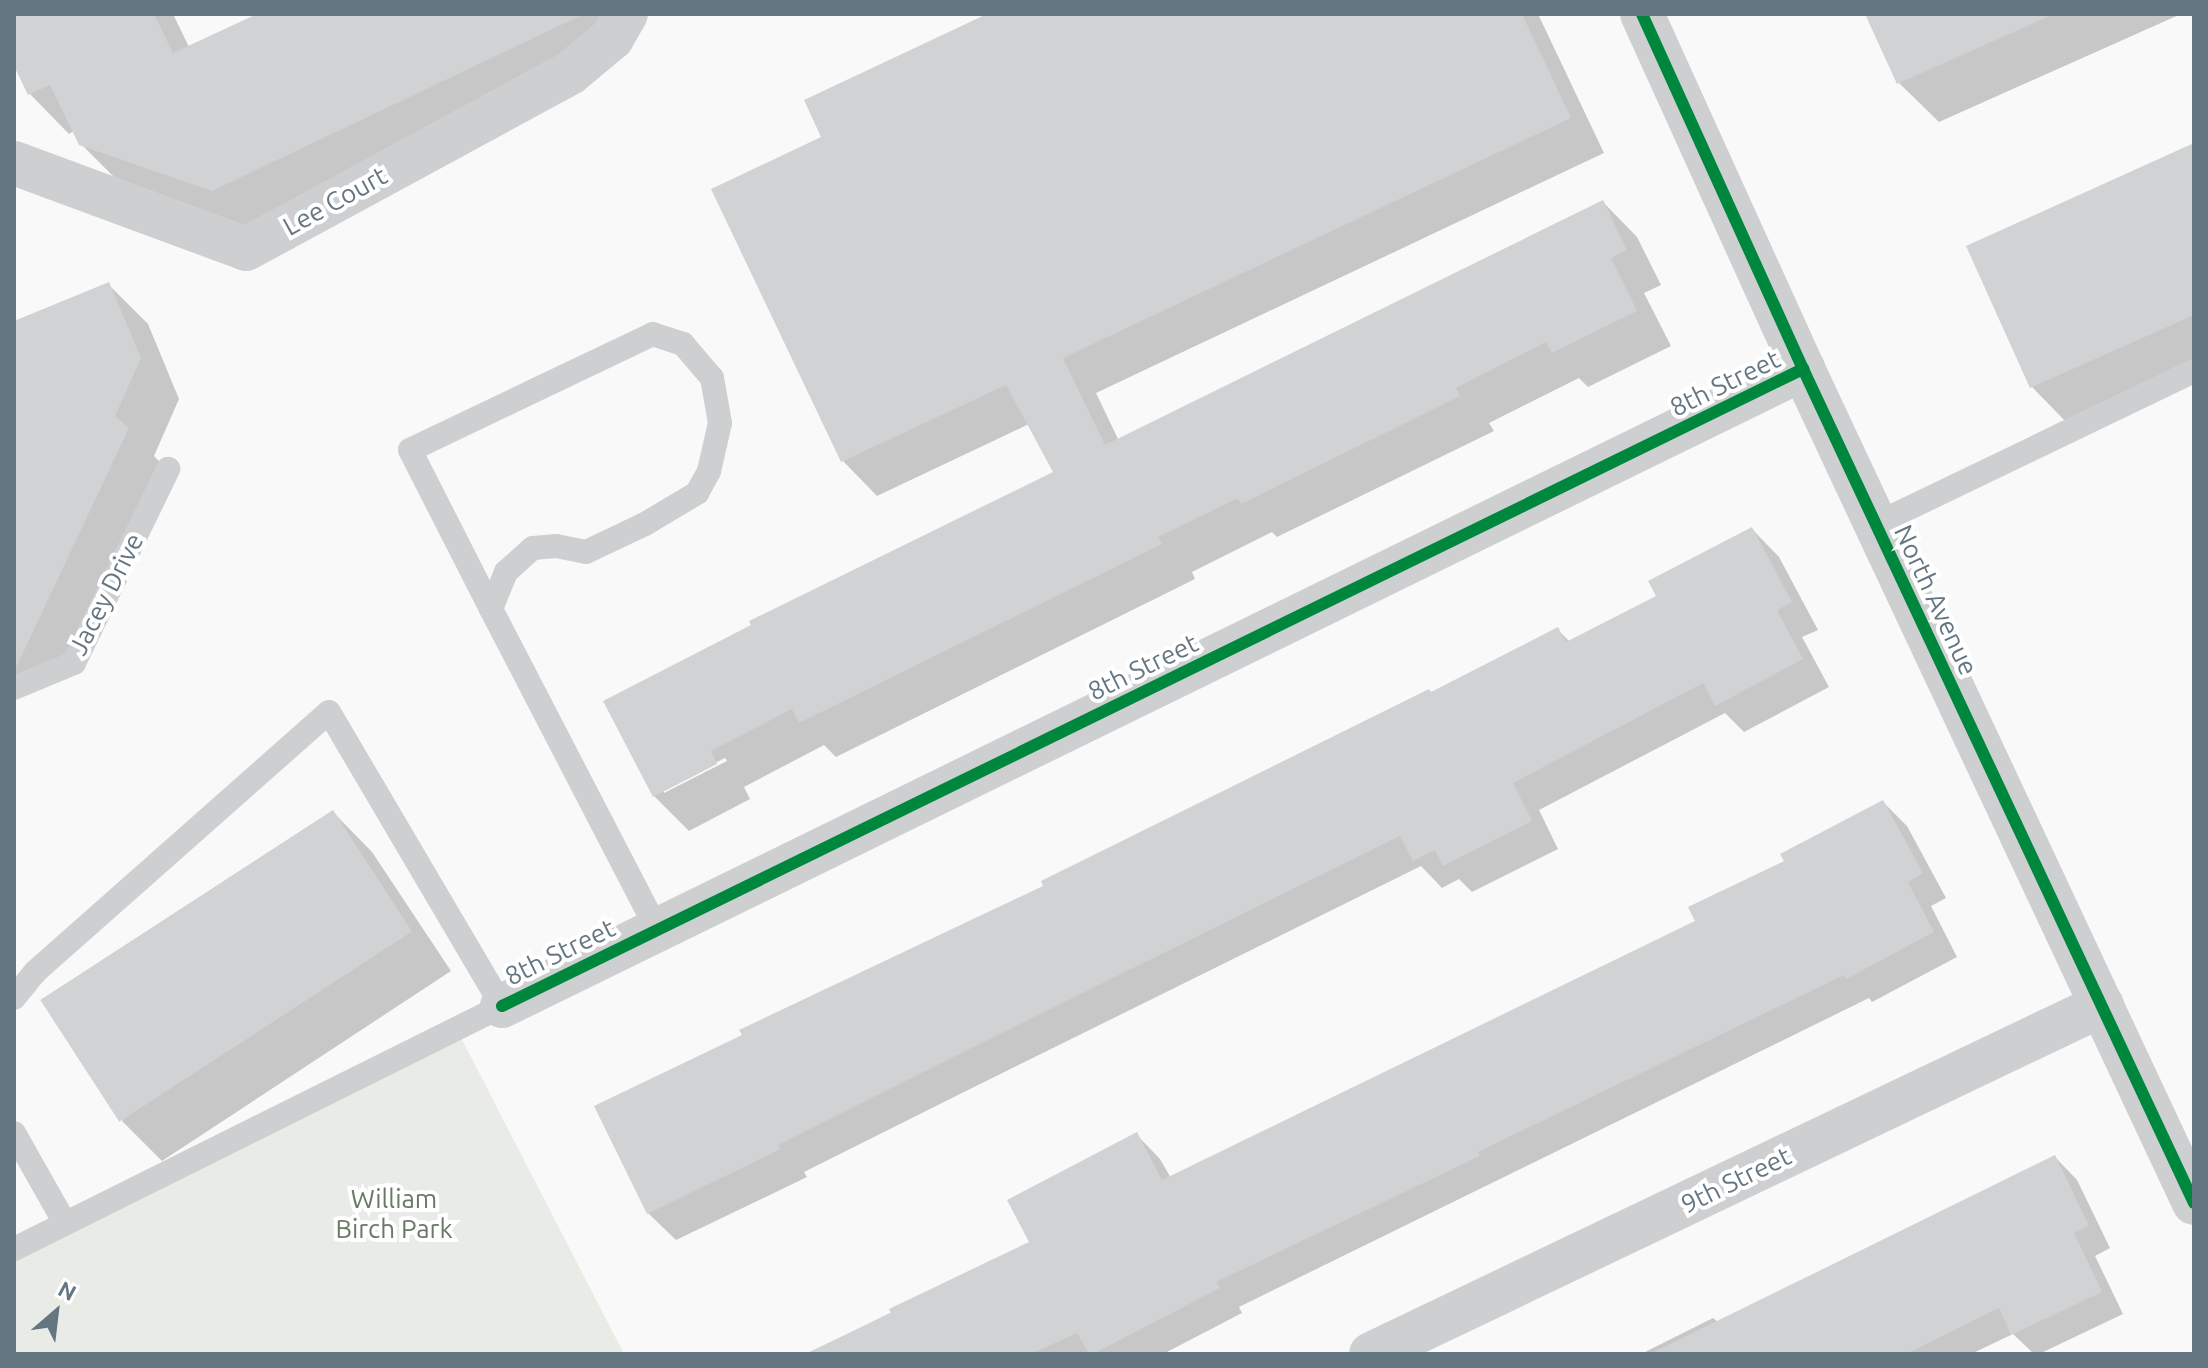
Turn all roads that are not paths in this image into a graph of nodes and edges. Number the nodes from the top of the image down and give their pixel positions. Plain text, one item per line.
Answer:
1 (626, 14) edge
2 (1642, 14) edge
3 (14, 163) edge
4 (1803, 369) junction
5 (2194, 371) edge
6 (168, 469) dead end
7 (1876, 524) junction
8 (491, 609) junction
9 (14, 688) edge
10 (657, 929) junction
11 (14, 998) edge
12 (2102, 1005) junction
13 (502, 1006) junction
14 (14, 1133) edge
15 (2194, 1203) edge
16 (65, 1223) junction
17 (14, 1249) edge
18 (1371, 1354) edge

1 - 3 street, Lee Court
2 - 4 street, North Avenue
4 - 7 street, North Avenue
4 - 10 street, 8th Street
5 - 7 lane
6 - 9 lane, Jacey Drive
7 - 12 street, North Avenue
8 - 8 lane
8 - 10 lane
10 - 13 street, 8th Street
11 - 13 lane
12 - 15 street, North Avenue
12 - 18 street, 9th Street
13 - 16 lane
14 - 16 lane
16 - 17 lane

